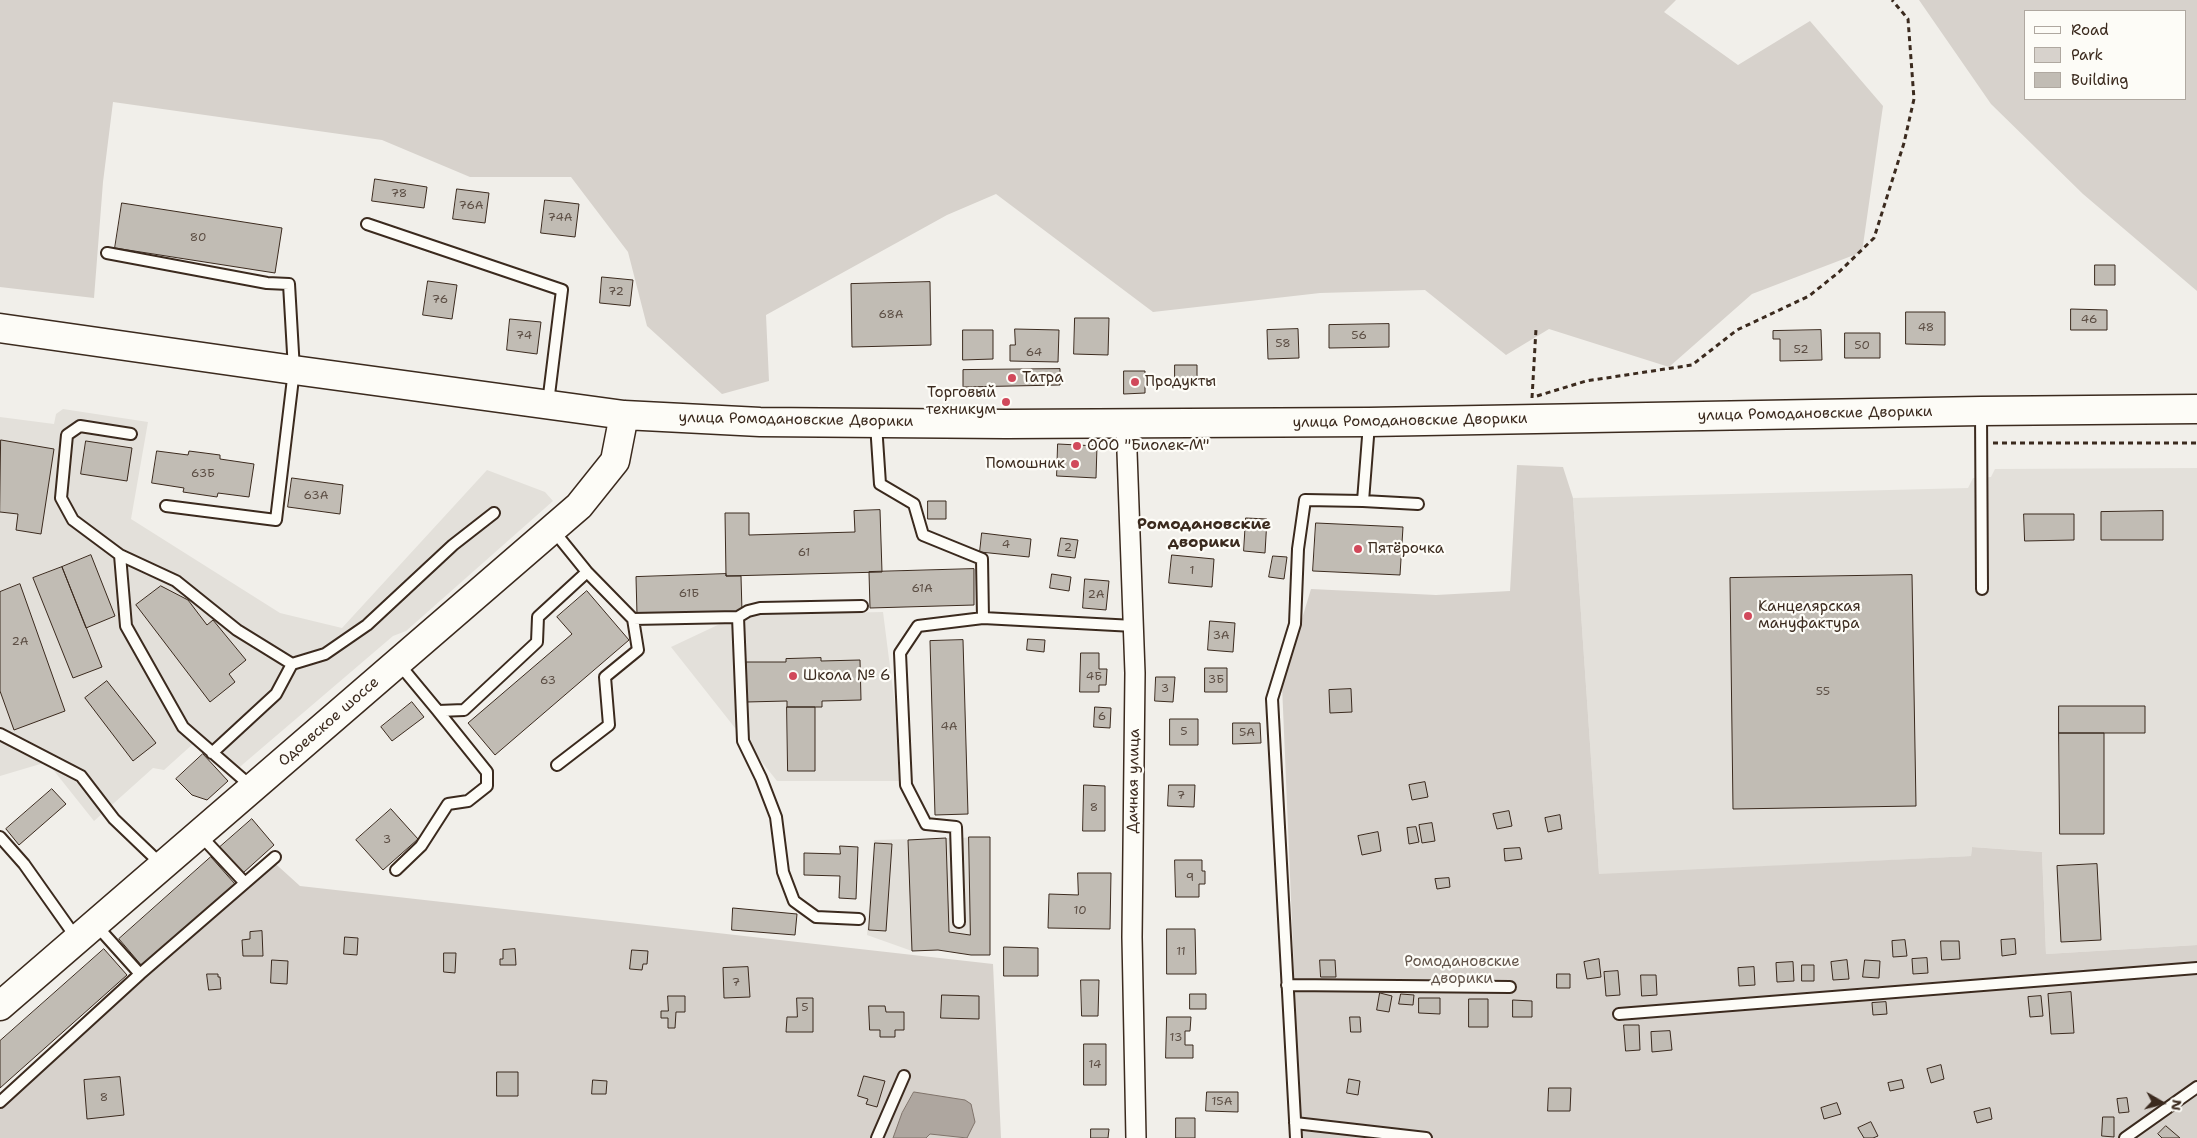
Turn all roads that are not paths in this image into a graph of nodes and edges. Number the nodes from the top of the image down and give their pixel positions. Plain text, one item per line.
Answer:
1 (367, 224) dead end
2 (107, 253) dead end
3 (0, 328) edge
4 (294, 370) junction
5 (548, 404) junction
6 (2197, 410) edge
7 (1981, 411) junction
8 (624, 414) junction
9 (1369, 422) junction
10 (876, 423) junction
11 (1126, 424) junction
12 (132, 434) dead end
13 (1363, 501) junction
14 (1418, 504) dead end
15 (166, 506) dead end
16 (494, 513) dead end
17 (552, 529) junction
18 (120, 555) junction
19 (587, 572) junction
20 (1982, 588) dead end
21 (862, 606) dead end
22 (738, 617) junction
23 (983, 618) junction
24 (633, 620) junction
25 (1134, 626) junction
26 (397, 663) junction
27 (292, 664) junction
28 (438, 712) junction
29 (0, 734) edge
30 (212, 753) junction
31 (557, 765) dead end
32 (253, 788) junction
33 (199, 834) junction
34 (0, 837) edge
35 (276, 857) dead end
36 (163, 866) junction
37 (396, 870) dead end
38 (245, 883) junction
39 (859, 919) dead end
40 (959, 922) dead end
41 (86, 932) junction
42 (2197, 968) edge
43 (140, 974) junction
44 (1287, 985) junction
45 (1510, 987) dead end
46 (0, 1006) edge
47 (1619, 1014) dead end
48 (904, 1076) dead end
49 (2197, 1087) edge
50 (0, 1102) edge
51 (1295, 1124) junction
52 (876, 1138) edge
53 (1136, 1138) edge
54 (1296, 1138) edge
55 (1426, 1138) edge
56 (2125, 1138) edge

1 - 5 lane
2 - 4 lane
3 - 4 street, улица Ромодановские Дворики
4 - 5 street, улица Ромодановские Дворики
4 - 15 lane
5 - 8 street, улица Ромодановские Дворики
6 - 7 street, улица Ромодановские Дворики
7 - 9 street, улица Ромодановские Дворики
7 - 20 lane
8 - 10 street, улица Ромодановские Дворики
8 - 17 street, Одоевское шоссе
9 - 11 street, улица Ромодановские Дворики
9 - 13 lane
10 - 11 street, улица Ромодановские Дворики
10 - 23 lane
11 - 25 street, Дачная улица
12 - 18 lane
13 - 14 lane
13 - 44 lane
16 - 27 lane
17 - 19 lane
17 - 26 street, Одоевское шоссе
18 - 27 lane
18 - 30 lane
19 - 24 lane
19 - 28 lane
21 - 22 lane
22 - 24 lane
22 - 39 lane
23 - 25 lane
23 - 40 lane
24 - 31 lane
25 - 53 street, Дачная улица
26 - 28 lane
26 - 32 street, Одоевское шоссе
27 - 30 lane
28 - 37 lane
29 - 36 lane
30 - 32 lane
32 - 33 street, Одоевское шоссе
33 - 36 street, Одоевское шоссе
33 - 38 lane
34 - 41 lane
35 - 38 lane
36 - 41 street, Одоевское шоссе
38 - 43 lane
41 - 43 lane
41 - 46 street, Одоевское шоссе
42 - 47 lane
43 - 50 lane
44 - 45 lane
44 - 51 lane
48 - 52 lane
49 - 56 lane
51 - 54 lane
51 - 55 lane

